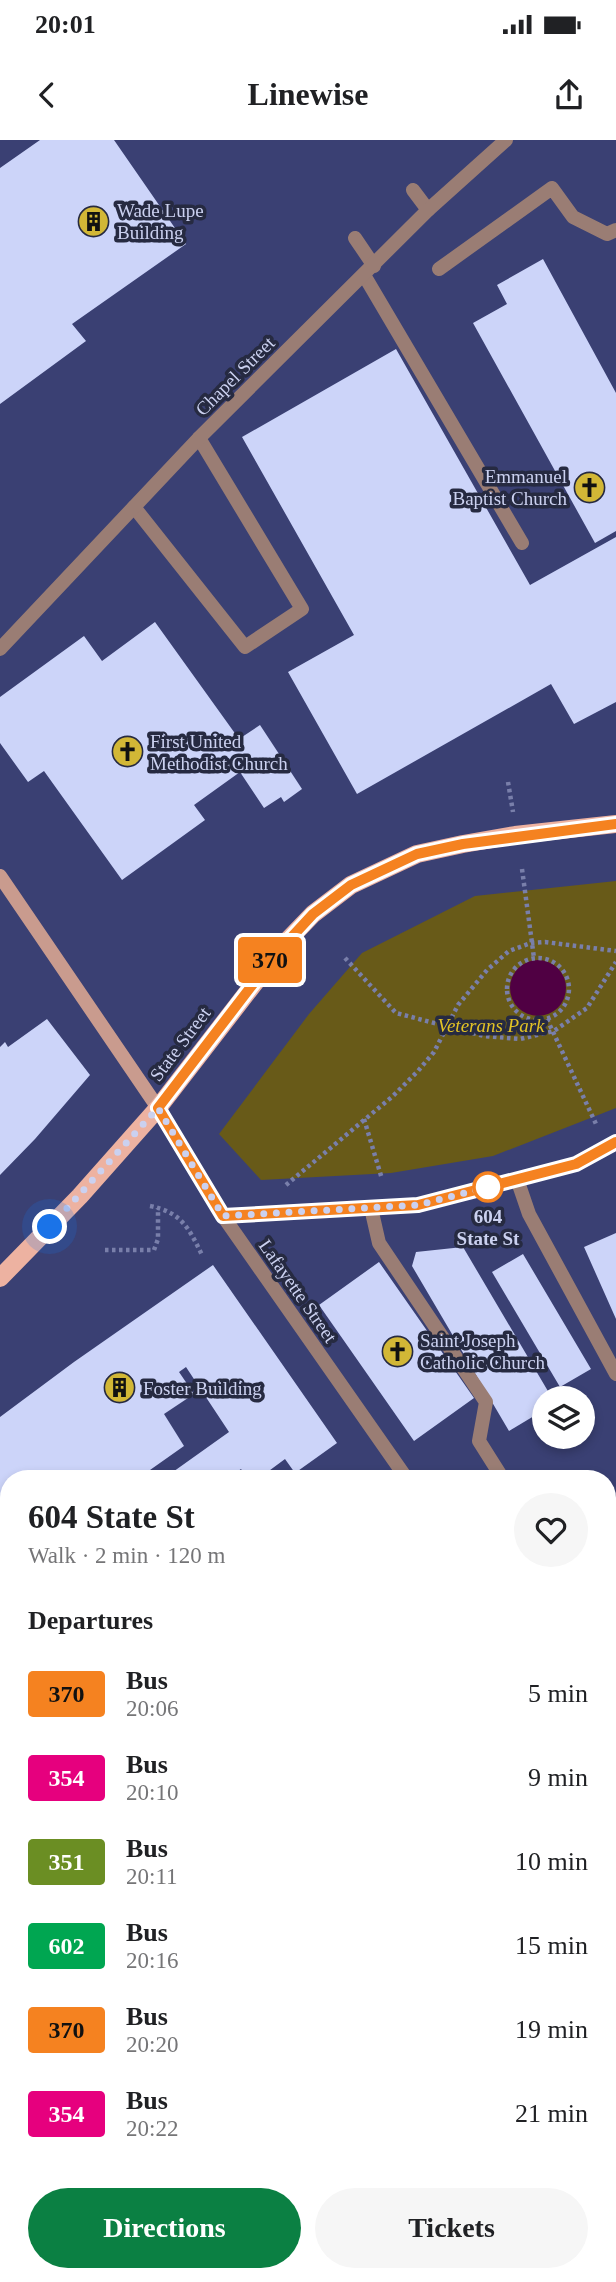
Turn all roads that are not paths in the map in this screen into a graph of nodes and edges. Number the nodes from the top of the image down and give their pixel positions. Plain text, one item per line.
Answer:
1 (506, 140) edge
2 (413, 190) dead end
3 (428, 210) junction
4 (616, 230) edge
5 (355, 238) dead end
6 (439, 268) dead end
7 (369, 270) junction
8 (199, 438) junction
9 (134, 507) junction
10 (522, 543) dead end
11 (0, 649) edge
12 (616, 824) edge
13 (0, 876) edge
14 (158, 1108) junction
15 (616, 1142) edge
16 (517, 1179) junction
17 (371, 1208) junction
18 (223, 1216) junction
19 (0, 1278) edge
20 (616, 1374) edge
21 (401, 1470) edge
22 (497, 1470) edge

1 - 3 street, Chapel Street
2 - 3 street
3 - 7 street, Chapel Street
4 - 6 street
5 - 7 street
7 - 8 street, Chapel Street
7 - 10 street
8 - 9 street, Chapel Street
8 - 9 street
9 - 11 street, Chapel Street
12 - 14 main road, State Street
13 - 14 street, Lafayette Street
14 - 18 street, Lafayette Street
14 - 19 main road, State Street
15 - 16 street
16 - 17 street
16 - 20 street
17 - 18 street
17 - 22 street
18 - 21 street, Lafayette Street

